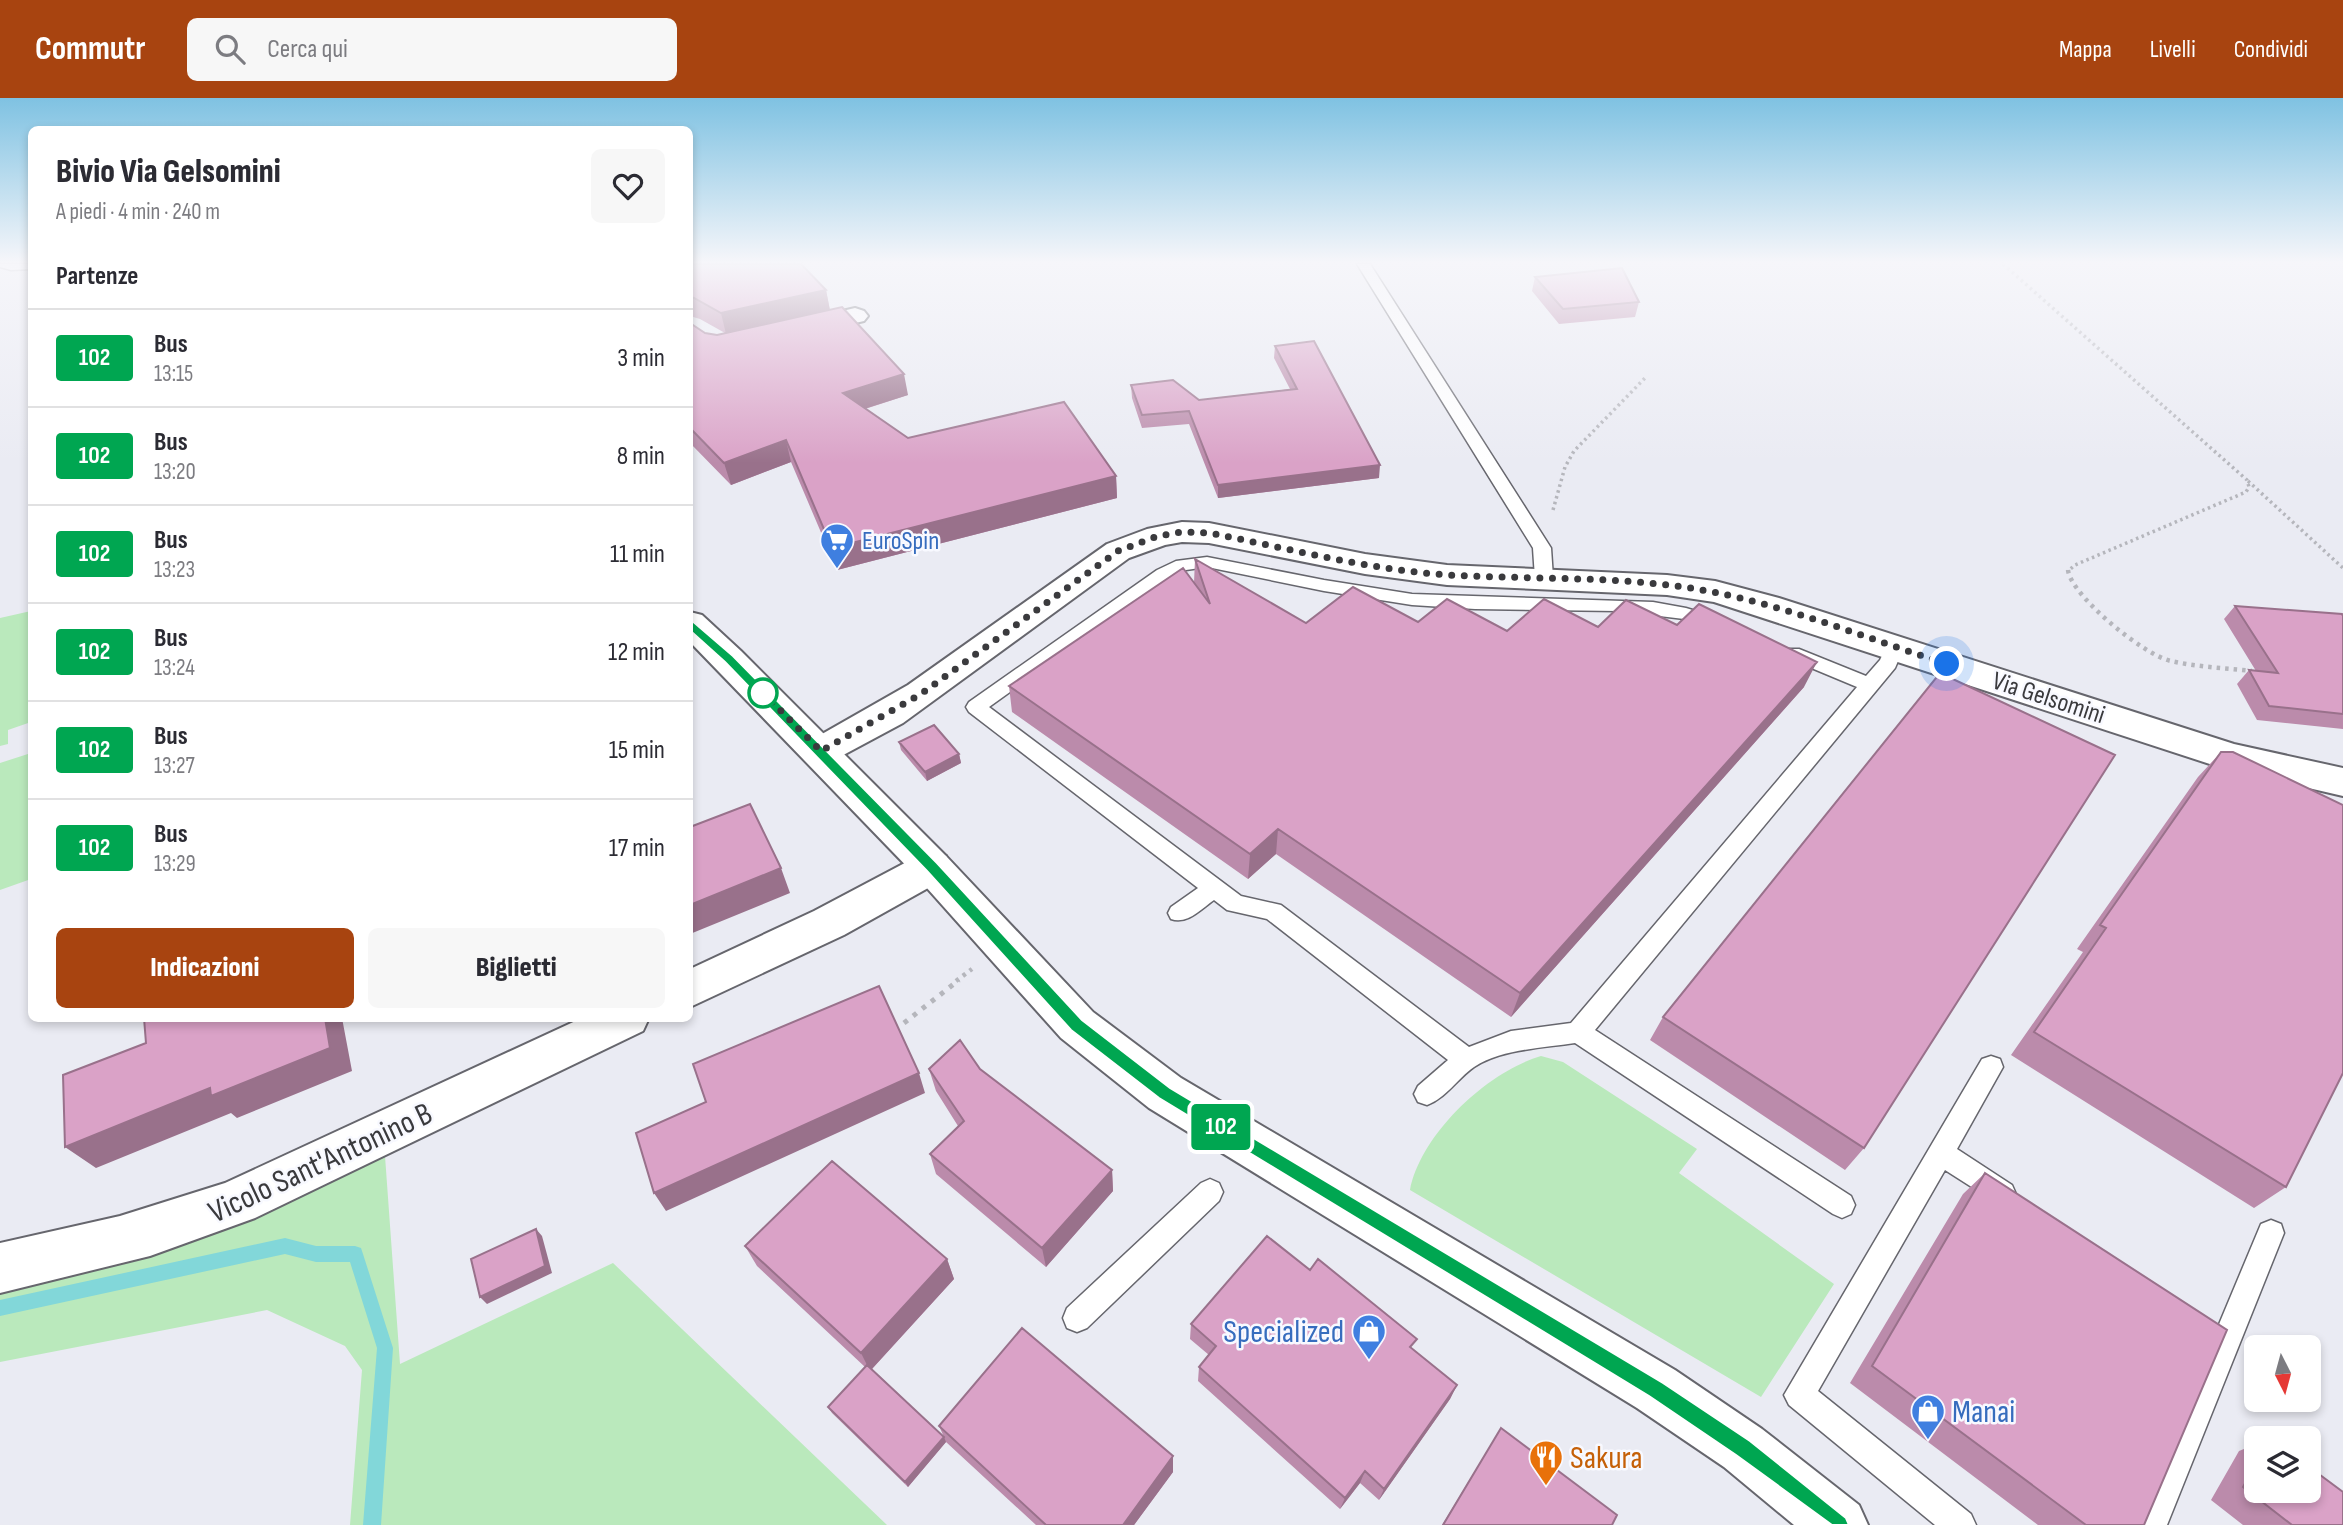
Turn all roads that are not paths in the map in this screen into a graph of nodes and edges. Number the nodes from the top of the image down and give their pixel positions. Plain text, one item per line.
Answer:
1 (790, 331) edge
2 (1403, 331) edge
3 (775, 334) edge
4 (1543, 563) junction
5 (693, 626) edge
6 (1737, 631) edge
7 (1773, 646) edge
8 (1895, 647) junction
9 (1870, 685) junction
10 (821, 751) junction
11 (2343, 782) edge
12 (932, 867) junction
13 (1214, 888) junction
14 (1179, 913) dead end
15 (693, 988) edge
16 (619, 1022) edge
17 (1578, 1032) junction
18 (1466, 1059) junction
19 (1991, 1067) dead end
20 (1427, 1094) dead end
21 (1940, 1152) junction
22 (1210, 1192) dead end
23 (1842, 1205) dead end
24 (2021, 1205) edge
25 (2271, 1233) dead end
26 (0, 1268) edge
27 (1077, 1318) dead end
28 (1815, 1518) edge
29 (1960, 1525) edge
30 (2151, 1525) edge

1 - 3 street
2 - 4 lane
4 - 8 street, Via Gelsomini
4 - 10 street, Via Gelsomini
5 - 10 street
6 - 13 lane
7 - 9 lane
8 - 9 lane
8 - 11 street, Via Gelsomini
9 - 17 lane
10 - 12 street
12 - 15 street
12 - 28 street
13 - 14 lane
13 - 18 lane
16 - 26 street, Vicolo Sant'Antonino B
17 - 18 lane
17 - 23 lane
18 - 20 lane
19 - 21 lane
21 - 24 lane
21 - 29 lane
22 - 27 lane
25 - 30 lane

